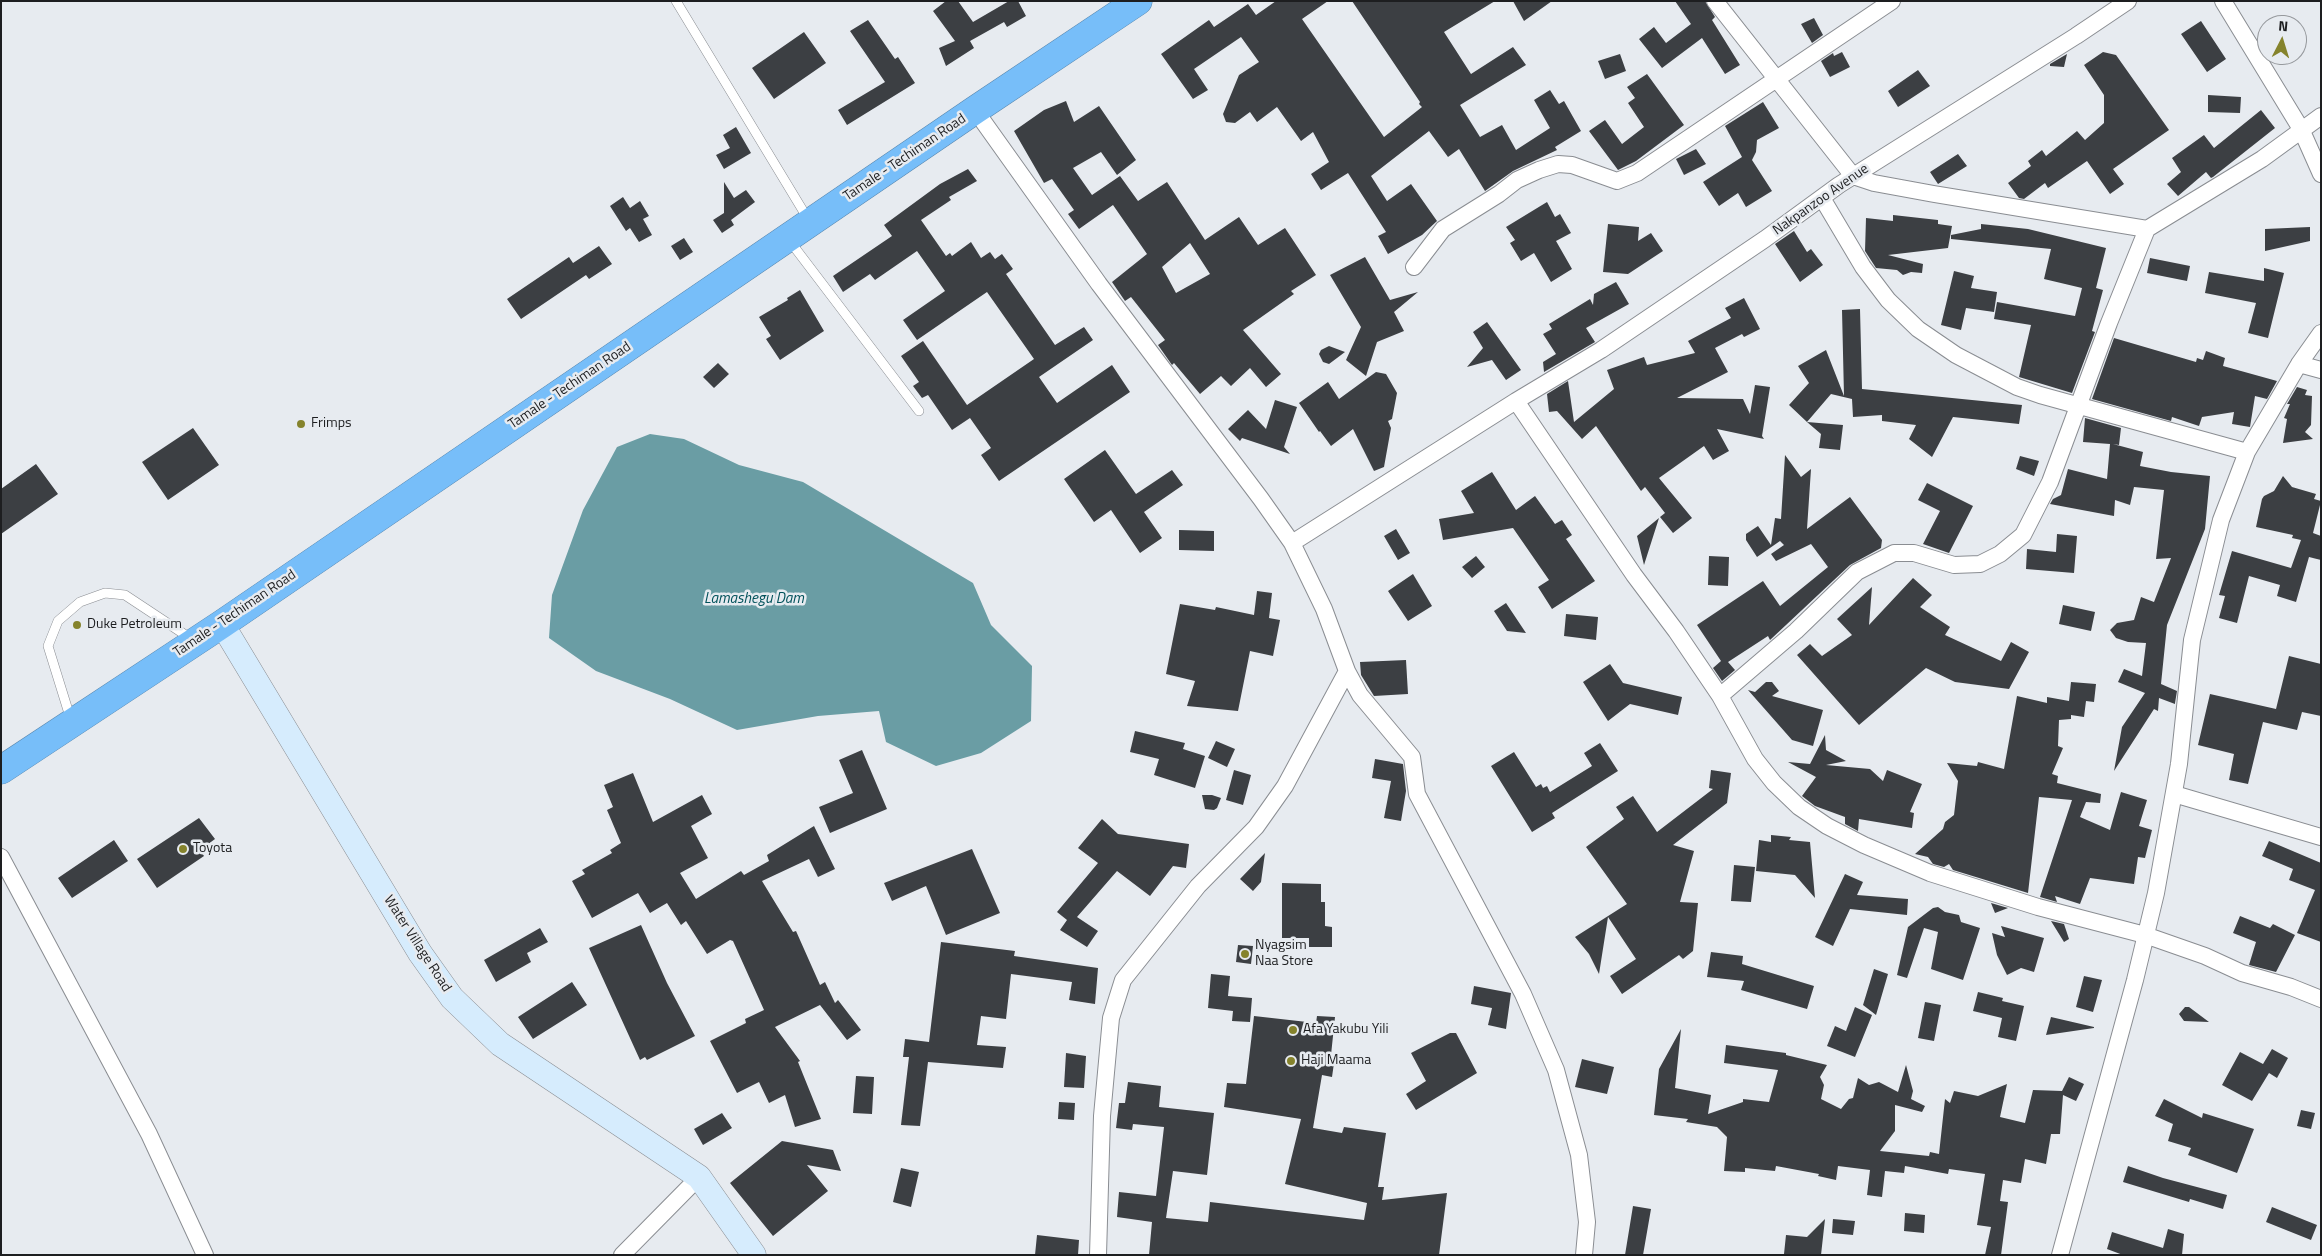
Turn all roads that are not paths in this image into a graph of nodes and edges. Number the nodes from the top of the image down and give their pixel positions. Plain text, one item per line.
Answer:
1 (676, 1) edge
2 (1138, 1) edge
3 (1715, 1) edge
4 (1892, 1) edge
5 (2128, 1) edge
6 (2224, 1) edge
7 (1776, 80) junction
8 (975, 110) junction
9 (2321, 116) edge
10 (2301, 129) junction
11 (2321, 174) edge
12 (1853, 176) junction
13 (1822, 198) junction
14 (810, 222) junction
15 (2147, 229) junction
16 (787, 238) junction
17 (1414, 267) dead end
18 (2321, 333) edge
19 (2299, 364) junction
20 (2321, 370) edge
21 (1516, 401) junction
22 (2078, 406) junction
23 (919, 411) dead end
24 (2247, 452) junction
25 (1292, 543) junction
26 (222, 624) junction
27 (195, 642) junction
28 (1347, 671) junction
29 (1720, 696) junction
30 (72, 723) junction
31 (1, 770) edge
32 (2174, 794) junction
33 (2321, 837) edge
34 (1, 856) edge
35 (2145, 935) junction
36 (2321, 999) edge
37 (699, 1177) junction
38 (205, 1255) edge
39 (622, 1255) edge
40 (754, 1255) edge
41 (1098, 1255) edge
42 (1584, 1255) edge
43 (2060, 1255) edge

1 - 14 lane
2 - 8 highway, Tamale - Techiman Road
3 - 7 street
4 - 7 street
5 - 12 street, Nakpanzoo Avenue
6 - 10 street
7 - 12 street
7 - 17 street
8 - 14 highway, Tamale - Techiman Road
8 - 25 street
9 - 10 street
10 - 11 street
10 - 15 street
12 - 13 street, Nakpanzoo Avenue
12 - 15 street
13 - 21 street, Nakpanzoo Avenue
13 - 22 street
14 - 16 highway, Tamale - Techiman Road
15 - 22 street
16 - 23 lane
16 - 26 highway, Tamale - Techiman Road
18 - 19 street
19 - 20 street
19 - 24 street
21 - 25 street, Nakpanzoo Avenue
21 - 29 street
22 - 24 street
22 - 29 street
24 - 32 street
25 - 28 street
26 - 27 highway, Tamale - Techiman Road
26 - 37 street, Water Village Road
27 - 30 highway, Tamale - Techiman Road
27 - 30 lane
28 - 41 street
28 - 42 street
29 - 35 street
30 - 31 highway, Tamale - Techiman Road
32 - 33 street
32 - 35 street
34 - 38 street
35 - 36 street
35 - 43 street
37 - 39 street
37 - 40 street, Water Village Road

